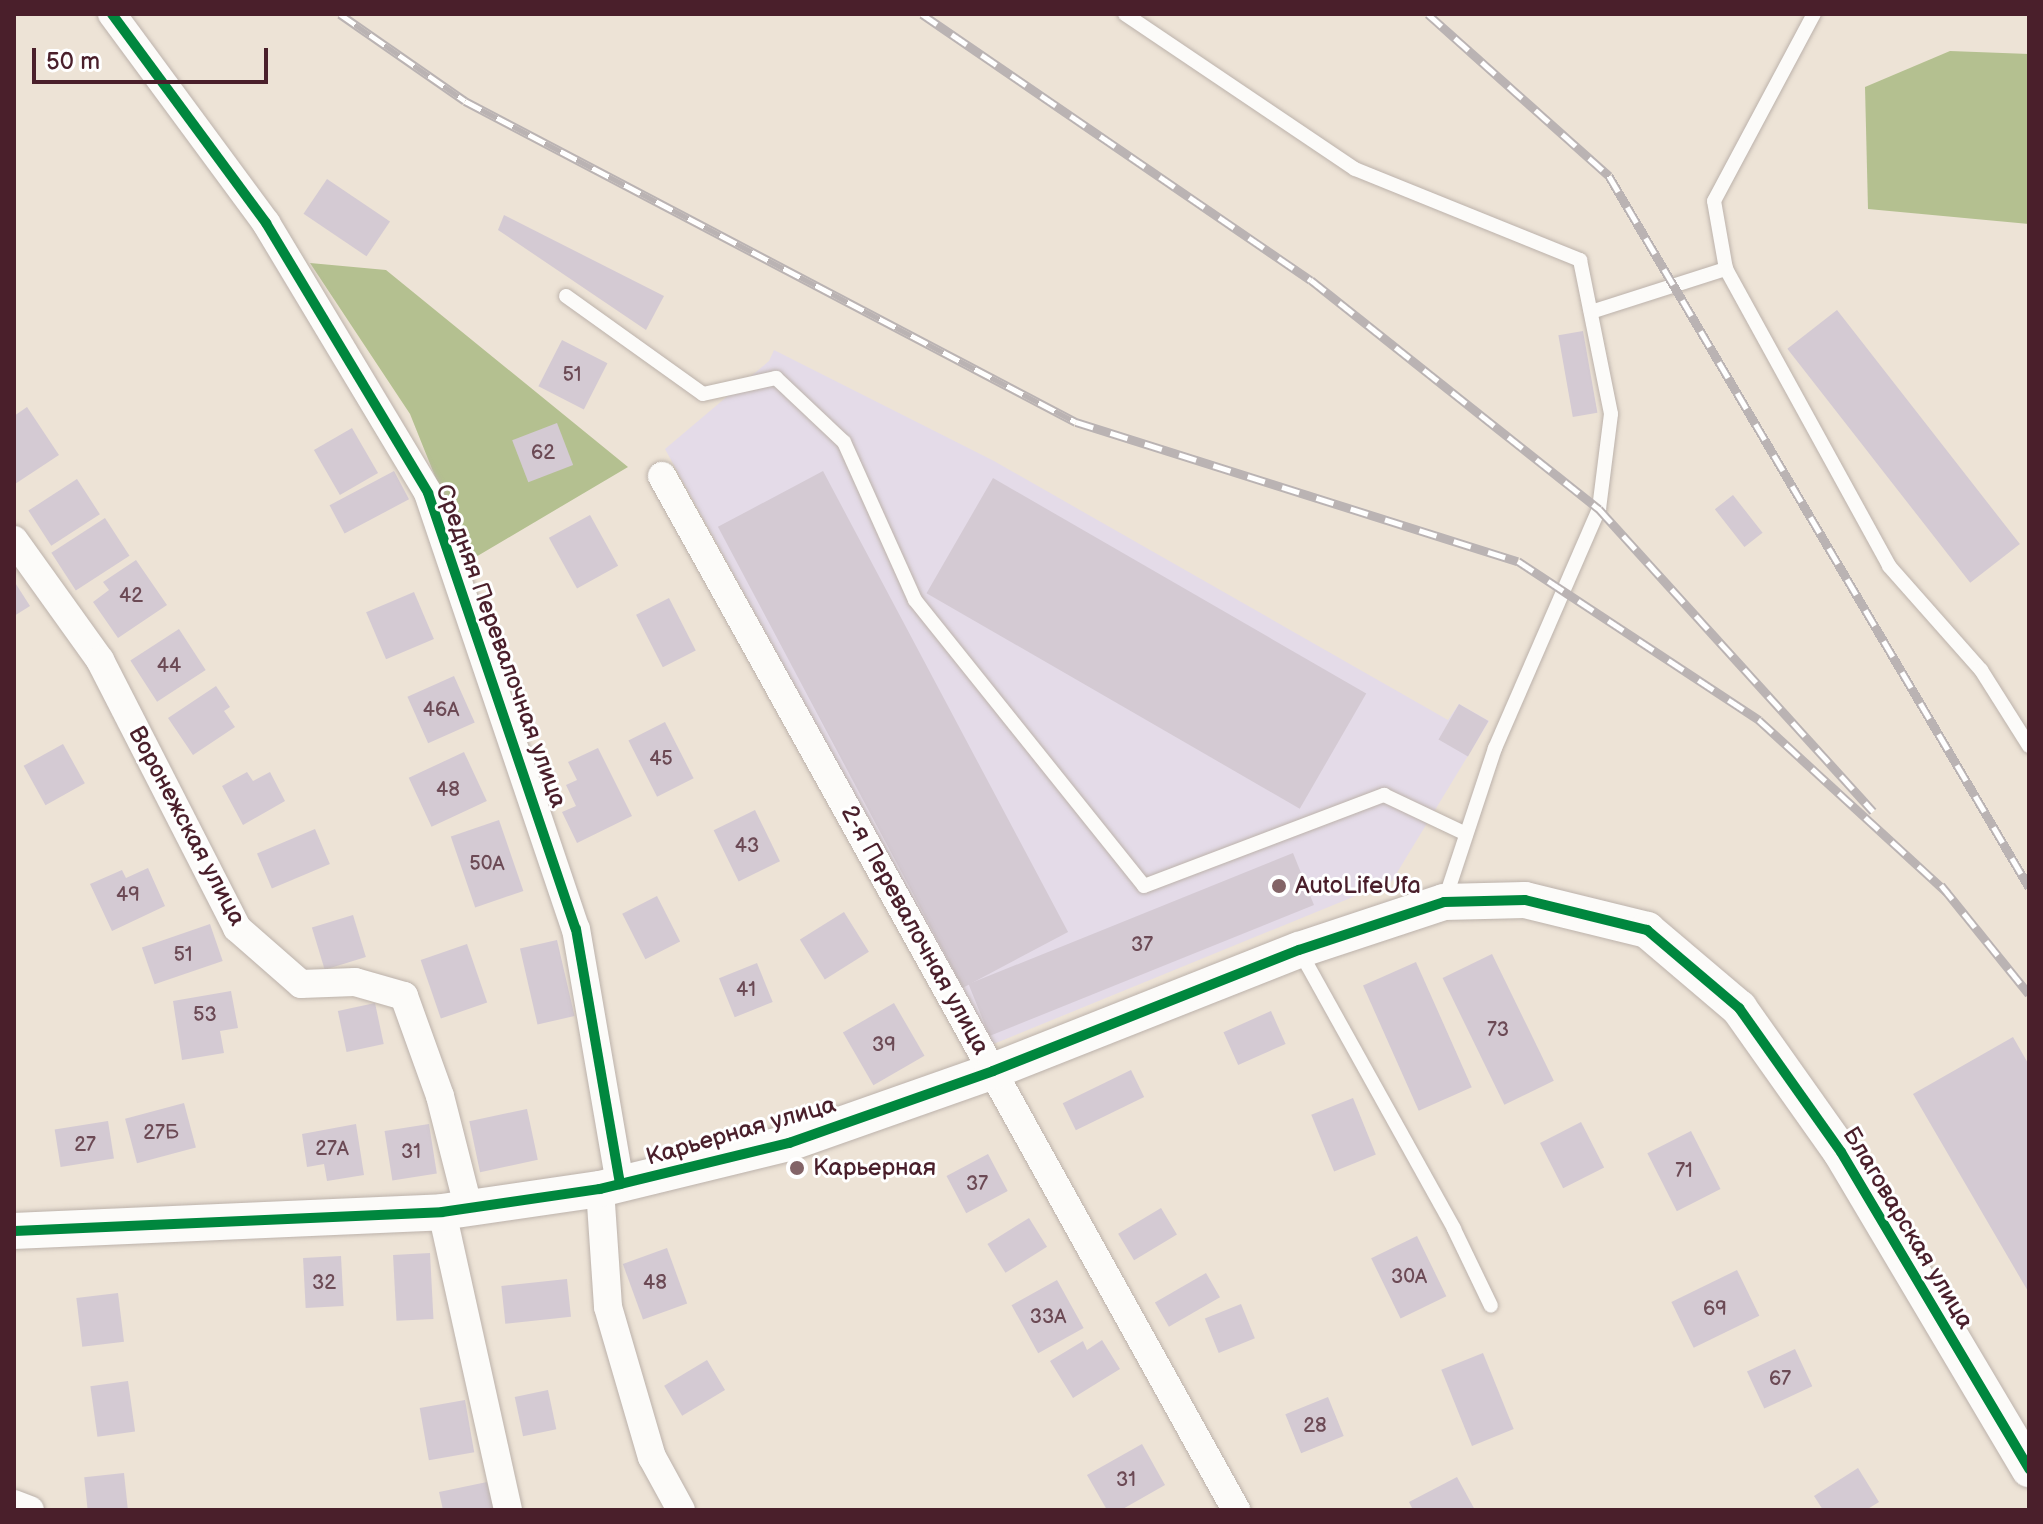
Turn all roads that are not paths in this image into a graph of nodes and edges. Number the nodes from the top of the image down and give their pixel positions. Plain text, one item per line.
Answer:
1 (112, 14) edge
2 (1125, 14) edge
3 (1814, 14) edge
4 (1726, 269) junction
5 (566, 296) dead end
6 (1591, 312) junction
7 (662, 476) dead end
8 (14, 540) edge
9 (2029, 746) edge
10 (1466, 834) junction
11 (1444, 902) junction
12 (1299, 950) junction
13 (993, 1071) junction
14 (610, 1187) junction
15 (456, 1211) junction
16 (14, 1231) edge
17 (1491, 1306) dead end
18 (2029, 1469) edge
19 (14, 1504) edge
20 (30, 1510) edge
21 (508, 1510) edge
22 (681, 1510) edge
23 (1236, 1510) edge

1 - 14 street, Средняя Перевалочная улица
2 - 6 lane
3 - 4 lane
4 - 6 lane
4 - 9 lane
5 - 10 lane
6 - 10 lane
7 - 13 street, 2-я Перевалочная улица
8 - 15 street, Воронежская улица
10 - 11 lane
11 - 12 street, Карьерная улица
11 - 18 street, Благоварская улица
12 - 13 street, Карьерная улица
12 - 17 lane
13 - 14 street, Карьерная улица
13 - 23 street, 2-я Перевалочная улица
14 - 15 street, Карьерная улица
14 - 22 street, Средняя Перевалочная улица
15 - 16 street, Карьерная улица
15 - 21 street
19 - 20 street

